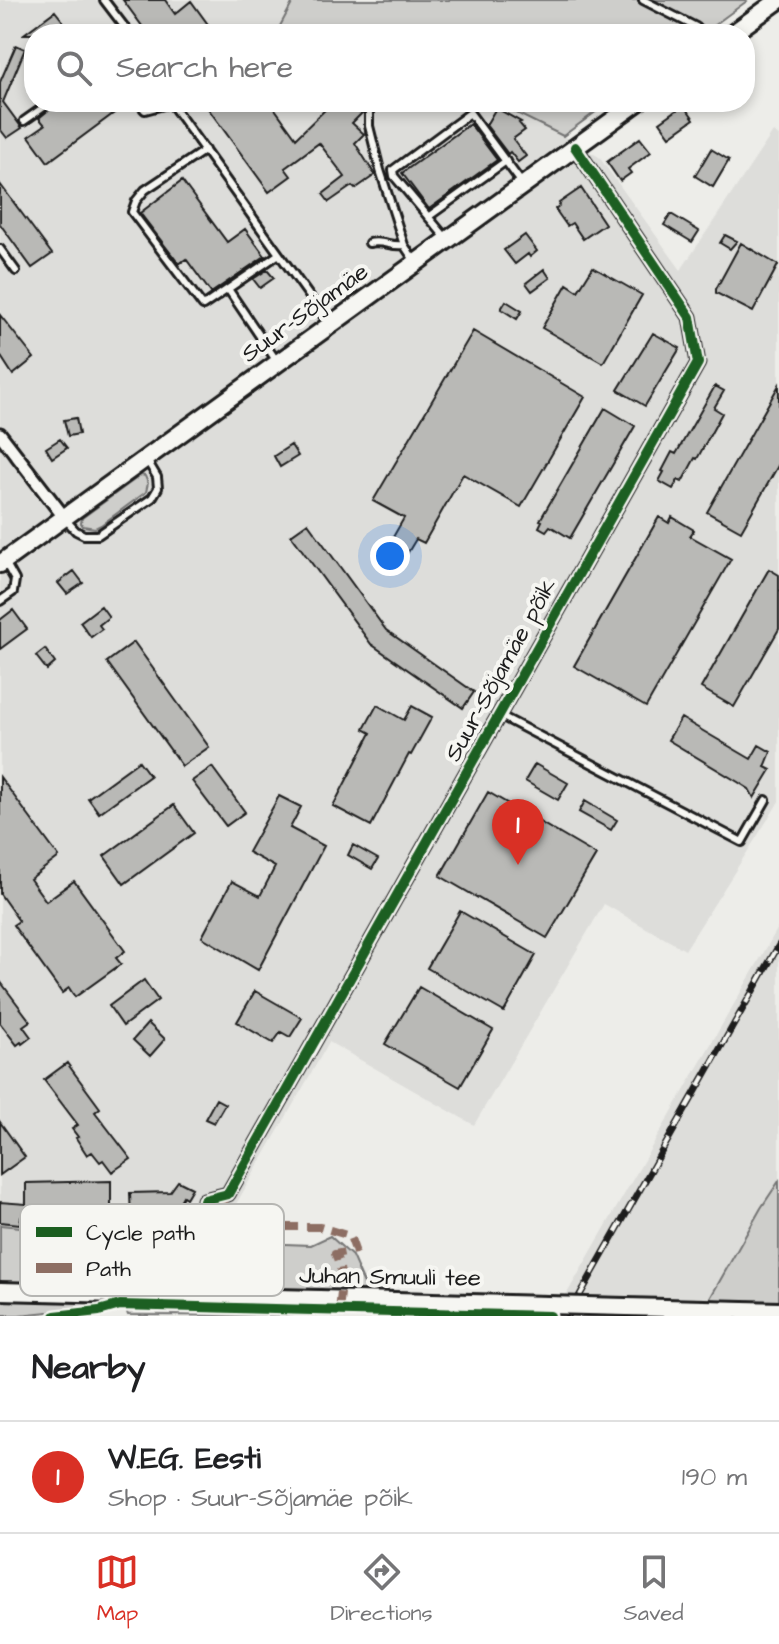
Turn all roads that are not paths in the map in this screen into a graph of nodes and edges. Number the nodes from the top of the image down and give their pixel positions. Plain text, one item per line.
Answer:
1 (104, 0) edge
2 (643, 0) edge
3 (779, 0) edge
4 (122, 24) edge
5 (690, 24) edge
6 (746, 24) edge
7 (37, 112) edge
8 (177, 112) edge
9 (369, 112) edge
10 (624, 112) edge
11 (24, 121) dead end
12 (575, 147) junction
13 (205, 150) junction
14 (506, 161) junction
15 (523, 185) junction
16 (428, 217) junction
17 (447, 240) junction
18 (369, 243) dead end
19 (404, 245) junction
20 (0, 249) edge
21 (279, 254) junction
22 (416, 263) junction
23 (16, 271) dead end
24 (228, 289) junction
25 (330, 325) junction
26 (278, 363) junction
27 (0, 434) edge
28 (146, 458) junction
29 (64, 517) junction
30 (2, 562) edge
31 (0, 601) edge
32 (499, 715) junction
33 (766, 800) dead end
34 (204, 1200) dead end
35 (0, 1291) edge
36 (20, 1292) edge
37 (199, 1296) edge
38 (779, 1311) edge

1 - 4 lane
2 - 5 lane
3 - 6 main road
7 - 11 lane
8 - 13 lane
9 - 19 lane
10 - 12 main road, Suur-Sõjamäe
12 - 15 main road, Suur-Sõjamäe
12 - 32 street, Suur-Sõjamäe põik
13 - 21 lane
13 - 24 lane
14 - 15 lane
14 - 16 lane
14 - 16 lane
15 - 17 main road, Suur-Sõjamäe
16 - 17 lane
17 - 22 main road, Suur-Sõjamäe
18 - 19 lane
19 - 22 lane
20 - 23 lane
21 - 24 lane
21 - 25 lane
22 - 25 main road, Suur-Sõjamäe
24 - 26 lane
25 - 26 main road, Suur-Sõjamäe
26 - 28 main road, Suur-Sõjamäe
27 - 29 street
28 - 29 main road, Suur-Sõjamäe
28 - 29 lane
29 - 30 main road, Suur-Sõjamäe
30 - 31 lane
32 - 33 lane
32 - 34 street, Suur-Sõjamäe põik
35 - 36 main road, Juhan Smuuli tee, bridge
37 - 38 main road, Juhan Smuuli tee, bridge

